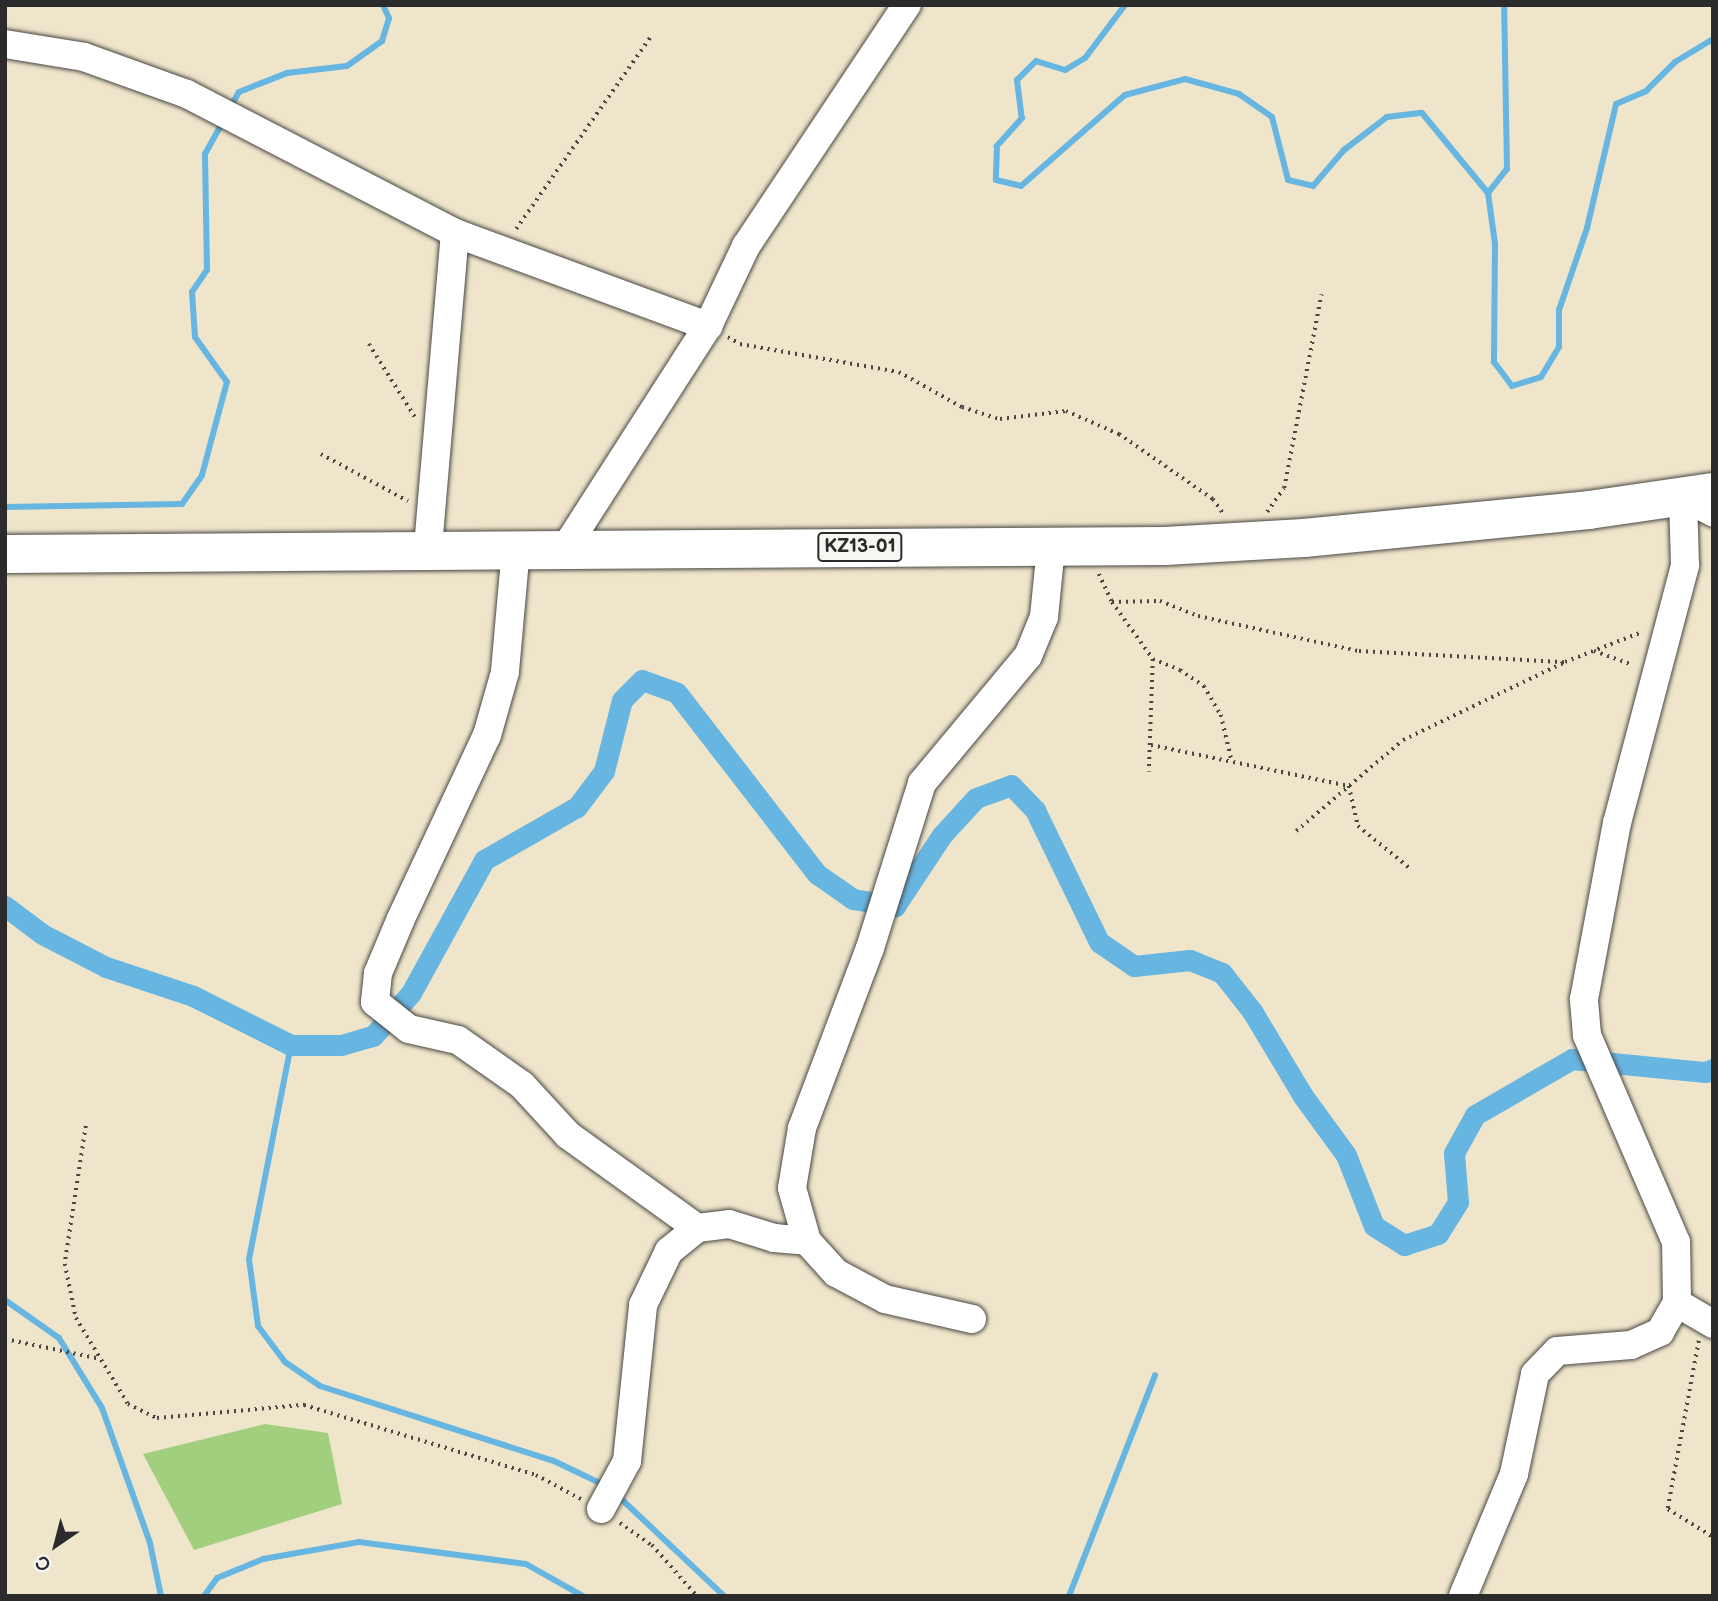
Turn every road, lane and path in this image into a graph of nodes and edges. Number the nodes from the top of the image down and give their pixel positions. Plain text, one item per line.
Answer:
1 (907, 5) edge
2 (652, 35) dead end
3 (5, 44) edge
4 (455, 233) junction
5 (498, 248) junction
6 (1321, 295) dead end
7 (708, 326) junction
8 (369, 344) dead end
9 (436, 452) junction
10 (321, 454) dead end
11 (1703, 500) edge
12 (430, 531) junction
13 (1245, 541) junction
14 (566, 547) junction
15 (1068, 547) junction
16 (516, 548) junction
17 (5, 554) edge
18 (1112, 602) junction
19 (1670, 621) junction
20 (1594, 651) junction
21 (1153, 659) junction
22 (1565, 662) junction
23 (1651, 693) junction
24 (1151, 745) junction
25 (1232, 762) junction
26 (1149, 772) dead end
27 (1349, 786) junction
28 (1296, 831) dead end
29 (1411, 869) dead end
30 (86, 1126) dead end
31 (697, 1228) junction
32 (807, 1241) junction
33 (1677, 1303) junction
34 (972, 1319) dead end
35 (1708, 1321) edge
36 (5, 1339) edge
37 (101, 1359) junction
38 (601, 1509) junction
39 (1713, 1537) edge
40 (697, 1596) edge
41 (1463, 1596) edge

1 - 7 street
2 - 5 path
3 - 4 street
4 - 5 street
4 - 9 street
5 - 7 street
6 - 13 path
7 - 13 path
7 - 14 street
8 - 9 path
9 - 12 street
10 - 12 path
11 - 13 highway, KZ13-01
11 - 19 street
12 - 16 highway, KZ13-01
12 - 17 highway, KZ13-01
13 - 15 highway, KZ13-01
14 - 15 highway, KZ13-01
14 - 16 highway, KZ13-01
15 - 18 path
15 - 32 street
16 - 31 street
18 - 21 path
18 - 22 path
19 - 20 path
19 - 23 street
20 - 22 path
20 - 23 path
21 - 24 path
21 - 25 path
22 - 27 path
23 - 33 street
24 - 25 path
24 - 26 path
25 - 27 path
27 - 28 path
27 - 29 path
30 - 37 path
31 - 32 street
31 - 38 street
32 - 34 street
33 - 35 street
33 - 41 street
35 - 39 path
36 - 37 path
37 - 38 path
38 - 40 path

